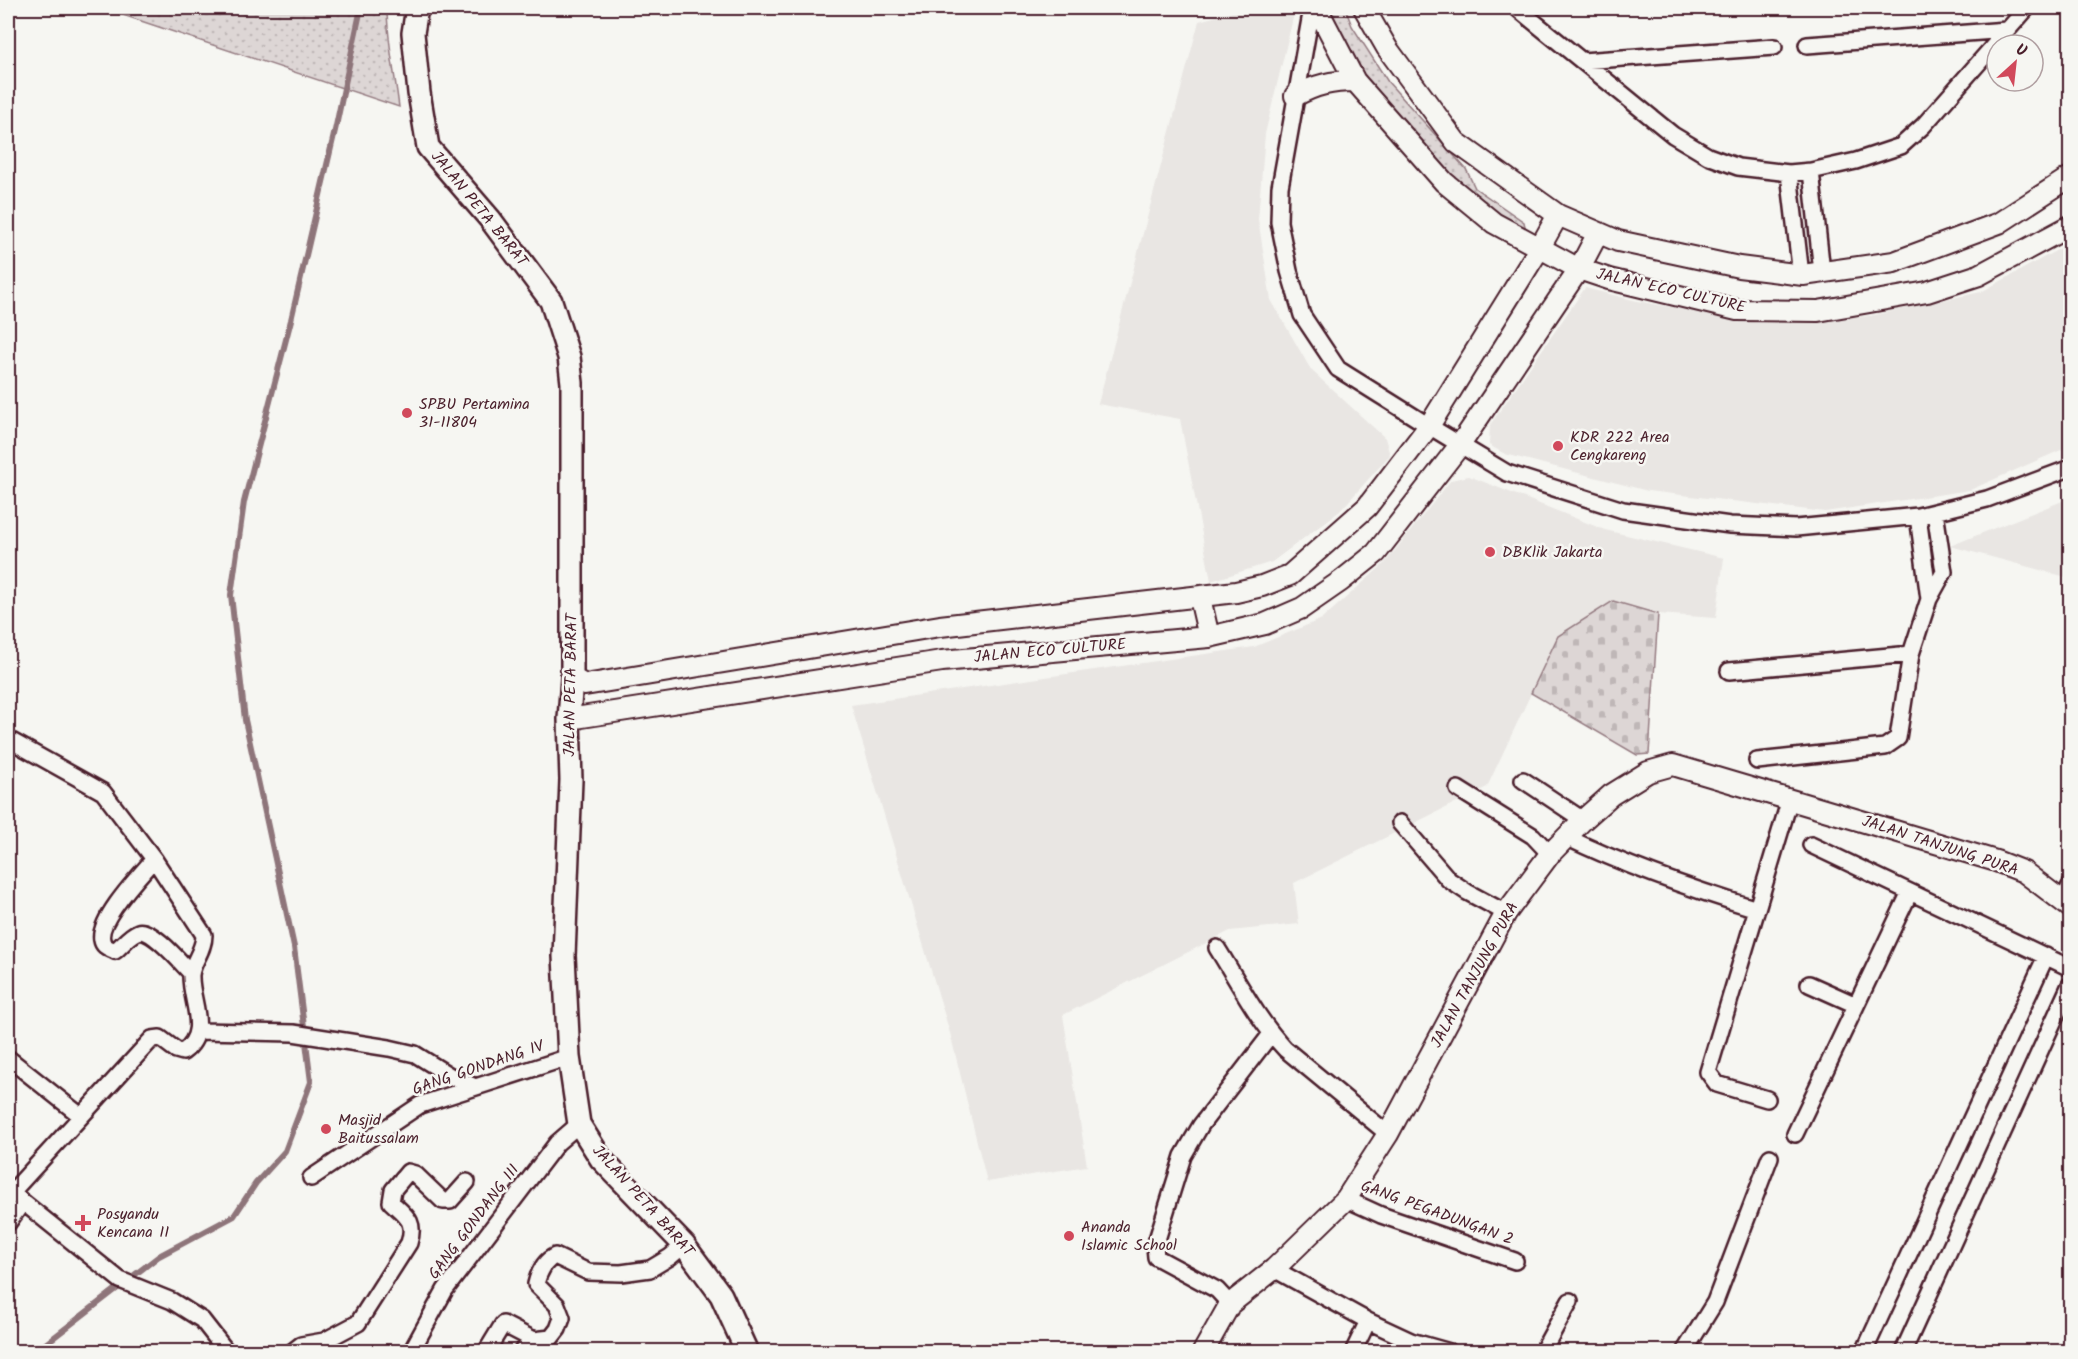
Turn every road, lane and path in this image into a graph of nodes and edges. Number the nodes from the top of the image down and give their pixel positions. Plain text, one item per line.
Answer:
1 (417, 8) edge
2 (1312, 8) edge
3 (1317, 8) edge
4 (1364, 8) edge
5 (1516, 8) edge
6 (2027, 8) edge
7 (2007, 30) junction
8 (1807, 45) dead end
9 (1774, 47) dead end
10 (1582, 61) junction
11 (1355, 81) junction
12 (1295, 96) junction
13 (1811, 171) junction
14 (1790, 173) junction
15 (2070, 177) edge
16 (1558, 215) junction
17 (2070, 226) edge
18 (1598, 233) junction
19 (1539, 249) junction
20 (1579, 269) junction
21 (1822, 272) junction
22 (1801, 275) junction
23 (1428, 426) junction
24 (1460, 445) junction
25 (2070, 468) edge
26 (1935, 512) junction
27 (1918, 516) junction
28 (1200, 598) junction
29 (1929, 599) junction
30 (1209, 637) junction
31 (1911, 654) junction
32 (1729, 671) dead end
33 (572, 678) junction
34 (569, 719) junction
35 (8, 739) edge
36 (1757, 761) dead end
37 (1523, 780) dead end
38 (1458, 789) dead end
39 (1790, 799) junction
40 (1583, 820) junction
41 (1400, 823) dead end
42 (1566, 837) junction
43 (1811, 845) dead end
44 (1550, 854) junction
45 (154, 859) junction
46 (1911, 892) junction
47 (2068, 898) edge
48 (1757, 909) junction
49 (1506, 913) junction
50 (1217, 948) dead end
51 (2046, 956) junction
52 (2070, 968) edge
53 (191, 973) junction
54 (1809, 984) dead end
55 (2069, 993) edge
56 (1856, 1005) junction
57 (199, 1031) junction
58 (1271, 1034) junction
59 (569, 1057) junction
60 (8, 1058) edge
61 (475, 1087) junction
62 (1767, 1099) dead end
63 (81, 1116) junction
64 (579, 1124) junction
65 (1388, 1134) junction
66 (1795, 1134) dead end
67 (1770, 1157) dead end
68 (311, 1178) dead end
69 (467, 1182) dead end
70 (14, 1195) edge
71 (1346, 1199) junction
72 (8, 1223) edge
73 (684, 1245) junction
74 (1515, 1261) dead end
75 (1274, 1269) junction
76 (1570, 1301) dead end
77 (1230, 1304) junction
78 (1368, 1321) junction
79 (534, 1340) junction
80 (227, 1352) edge
81 (292, 1352) edge
82 (411, 1352) edge
83 (486, 1352) edge
84 (521, 1352) edge
85 (747, 1352) edge
86 (1203, 1352) edge
87 (1353, 1352) edge
88 (1450, 1352) edge
89 (1542, 1352) edge
90 (1684, 1352) edge
91 (1864, 1352) edge
92 (1903, 1352) edge

1 - 33 main road, JALAN PETA BARAT
2 - 12 street
3 - 11 street, JALAN ECO CULTURE
4 - 16 street
5 - 10 street
6 - 7 street
7 - 8 street
7 - 13 street
9 - 10 street
10 - 14 street
11 - 12 street
11 - 19 street, JALAN ECO CULTURE
12 - 23 street
13 - 14 street
13 - 21 street
14 - 22 street
15 - 21 street
16 - 18 street
16 - 19 street
17 - 20 street, JALAN ECO CULTURE
18 - 20 street, JALAN ECO CULTURE
18 - 22 street
19 - 20 street, JALAN ECO CULTURE
19 - 23 street
20 - 24 street, JALAN ECO CULTURE
21 - 22 street
23 - 24 street
23 - 28 street
24 - 27 street
24 - 30 street, JALAN ECO CULTURE
25 - 26 street
26 - 27 street
26 - 29 street
27 - 29 street
28 - 30 street
28 - 33 street
29 - 31 street
30 - 34 street, JALAN ECO CULTURE
31 - 32 street
31 - 36 street
33 - 34 main road, JALAN PETA BARAT
34 - 59 main road, JALAN PETA BARAT
35 - 45 street
37 - 40 street
38 - 44 street
39 - 40 street, JALAN TANJUNG PURA
39 - 47 street, JALAN TANJUNG PURA
39 - 48 street
40 - 42 street, JALAN TANJUNG PURA
41 - 49 street
42 - 44 street, JALAN TANJUNG PURA
42 - 48 street
43 - 46 street
44 - 49 street, JALAN TANJUNG PURA
45 - 53 street
45 - 53 street
46 - 51 street
46 - 56 street
48 - 62 street
49 - 65 street, JALAN TANJUNG PURA
50 - 58 street
51 - 52 street
51 - 91 street
53 - 57 street
54 - 56 street
55 - 92 street
56 - 66 street
57 - 61 street
57 - 63 street
58 - 65 street
58 - 77 street
59 - 61 street, GANG GONDANG IV
59 - 64 main road, JALAN PETA BARAT
60 - 63 street
61 - 68 street, GANG GONDANG IV
63 - 70 street
64 - 73 main road, JALAN PETA BARAT
64 - 82 street, GANG GONDANG III
65 - 71 street, JALAN TANJUNG PURA
67 - 90 street
69 - 81 street
70 - 72 street
70 - 80 street
71 - 74 street, GANG PEGADUNGAN 2
71 - 75 street, JALAN TANJUNG PURA
73 - 79 street
73 - 85 main road, JALAN PETA BARAT
75 - 77 street, JALAN TANJUNG PURA
75 - 78 street
76 - 89 street
77 - 86 street, JALAN TANJUNG PURA
78 - 87 street
78 - 88 street
79 - 83 street
79 - 84 street

